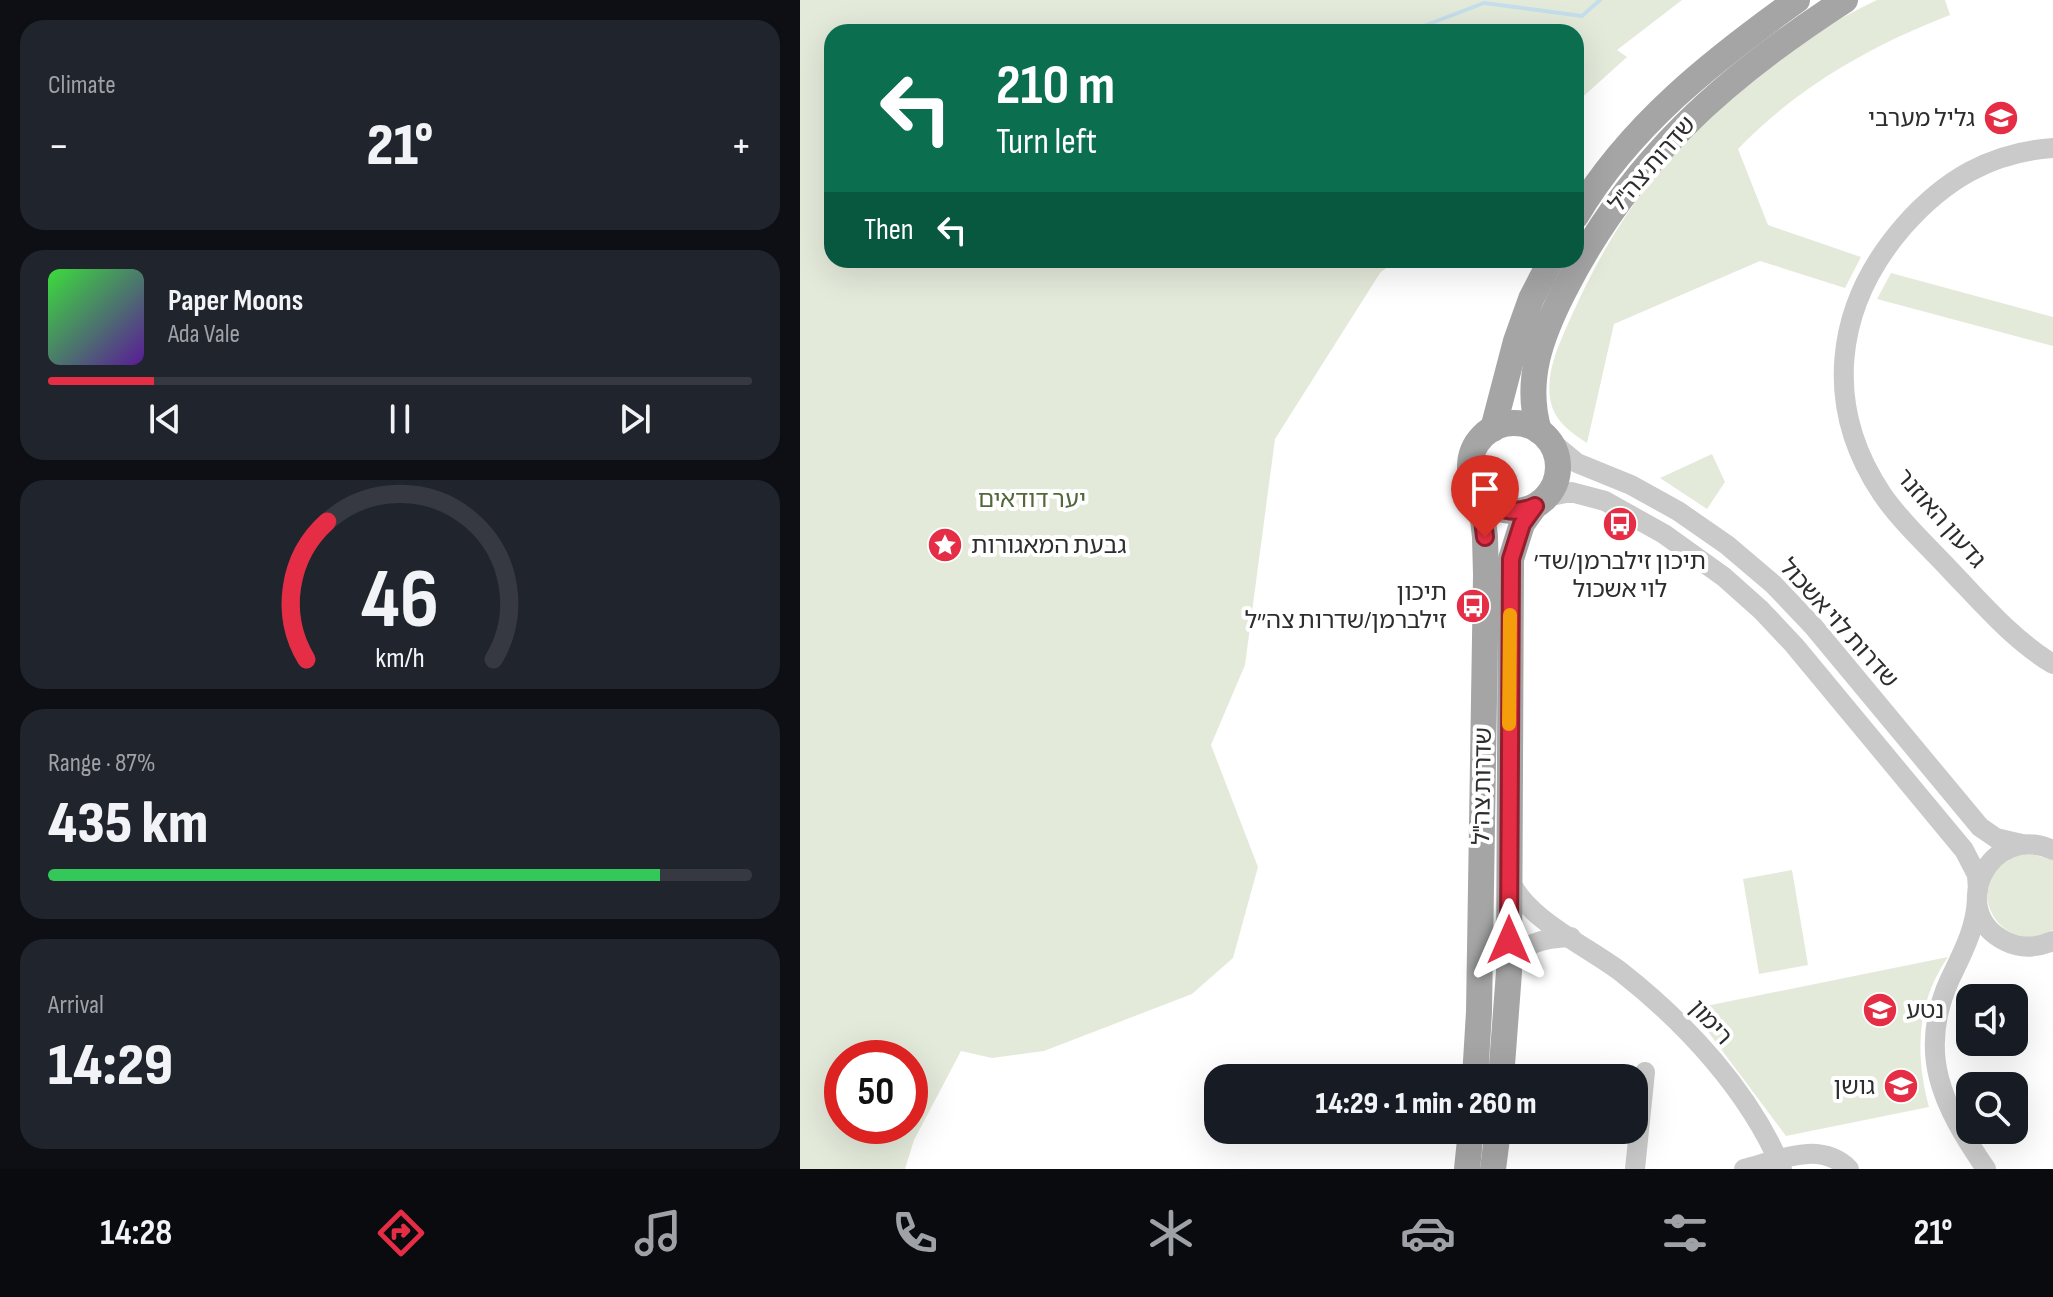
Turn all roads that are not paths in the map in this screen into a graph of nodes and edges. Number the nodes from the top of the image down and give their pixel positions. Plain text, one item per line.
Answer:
1 (1797, 0) edge
2 (1845, 0) edge
3 (2053, 148) edge
4 (1584, 204) edge
5 (1584, 255) edge
6 (1547, 268) edge
7 (1576, 268) edge
8 (1493, 429) junction
9 (1544, 436) junction
10 (1480, 494) junction
11 (1540, 502) junction
12 (2053, 664) edge
13 (2041, 846) edge
14 (1509, 876) junction
15 (1977, 894) junction
16 (1571, 937) junction
17 (2053, 941) edge
18 (2023, 946) junction
19 (2053, 952) edge
20 (1952, 975) junction
21 (1508, 979) junction
22 (1476, 1064) edge
23 (1502, 1064) edge
24 (1470, 1144) edge
25 (1496, 1144) edge
26 (1638, 1144) edge
27 (1780, 1165) edge
28 (1467, 1169) edge
29 (1493, 1169) edge
30 (1635, 1169) edge
31 (1744, 1169) edge
32 (1849, 1169) edge
33 (1986, 1169) edge

1 - 4 main road, שדרות צה"ל
2 - 5 main road, שדרות צה"ל
3 - 12 street, גדעון האוזנר
6 - 8 main road
7 - 9 main road, שדרות צה"ל
8 - 9 main road
8 - 10 main road
9 - 11 main road
9 - 13 street, שדרות לוי אשכול
10 - 11 main road
10 - 22 main road, שדרות צה"ל
11 - 14 main road, שדרות צה"ל
11 - 15 street, שדרות לוי אשכול
13 - 15 street
14 - 16 street, רימון
14 - 21 main road, שדרות צה"ל
15 - 18 street, שדרות לוי אשכול
15 - 20 street
16 - 21 street
16 - 27 street, רימון
17 - 18 street
18 - 19 street
18 - 20 street
20 - 33 street
21 - 23 main road, שדרות צה"ל
24 - 28 main road
25 - 29 main road
26 - 30 street
27 - 31 street
27 - 32 street

